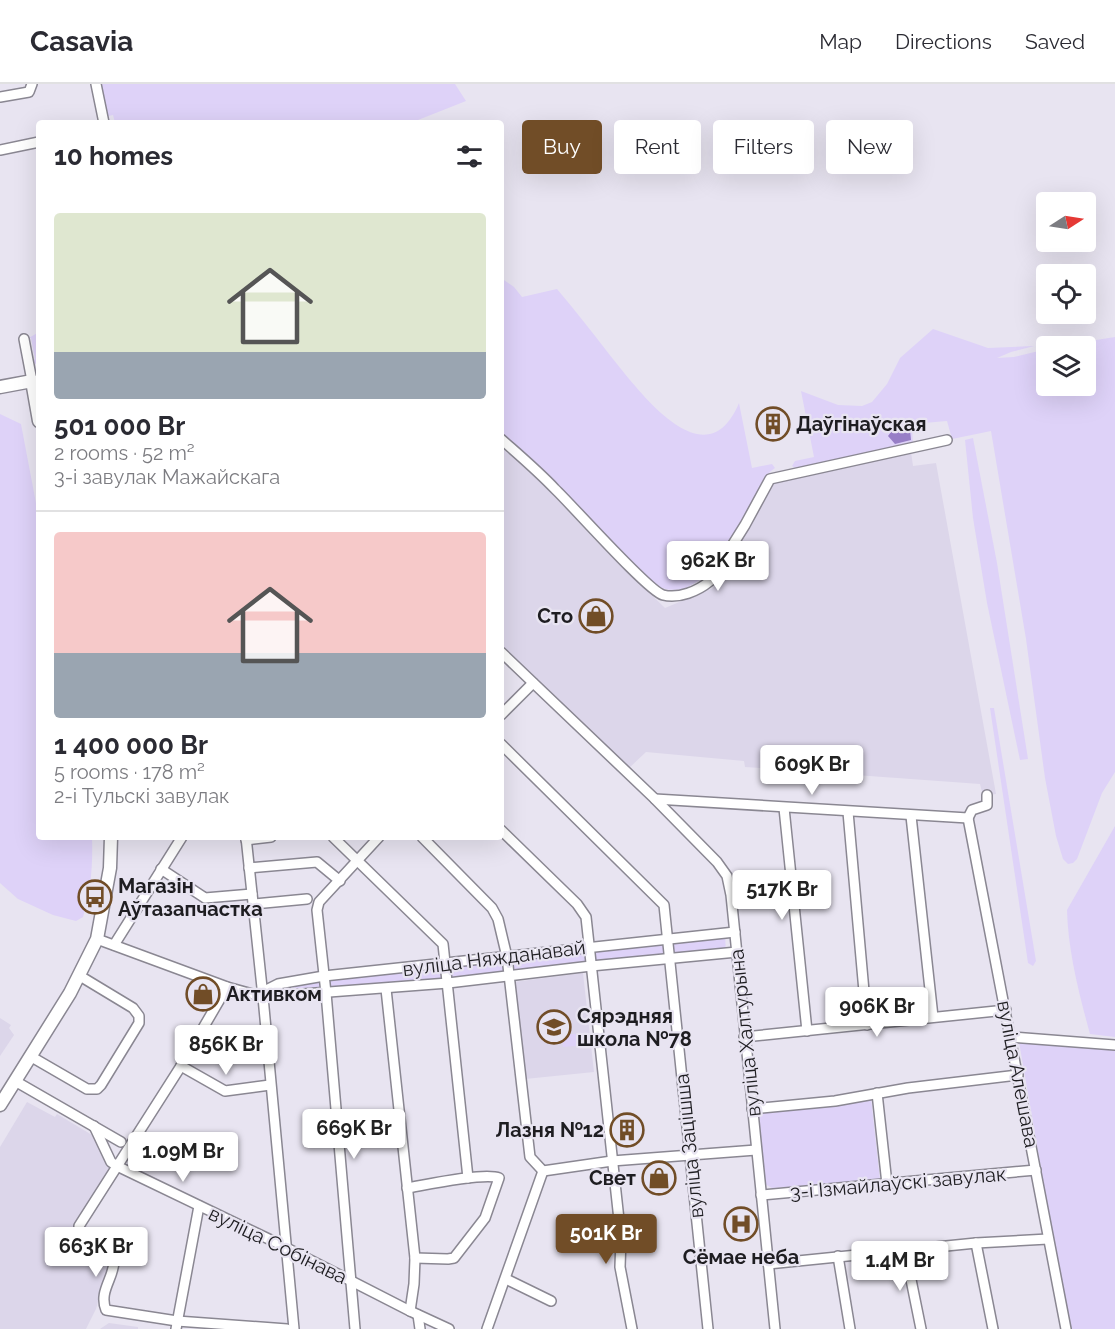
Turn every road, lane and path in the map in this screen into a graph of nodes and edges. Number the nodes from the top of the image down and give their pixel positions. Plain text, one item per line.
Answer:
1 (32, 84) edge
2 (96, 84) edge
3 (0, 97) edge
4 (103, 120) edge
5 (36, 143) edge
6 (0, 150) edge
7 (24, 339) dead end
8 (35, 380) edge
9 (0, 387) edge
10 (947, 440) dead end
11 (504, 442) edge
12 (504, 655) edge
13 (534, 682) junction
14 (504, 712) edge
15 (504, 747) edge
16 (987, 795) dead end
17 (655, 799) junction
18 (784, 808) junction
19 (848, 812) junction
20 (911, 816) junction
21 (968, 818) junction
22 (504, 833) edge
23 (111, 840) edge
24 (180, 840) edge
25 (246, 840) edge
26 (336, 840) edge
27 (376, 840) edge
28 (425, 840) edge
29 (358, 861) junction
30 (249, 867) junction
31 (161, 869) junction
32 (340, 881) junction
33 (253, 899) junction
34 (307, 899) dead end
35 (735, 932) junction
36 (97, 939) junction
37 (669, 939) junction
38 (114, 945) junction
39 (589, 947) junction
40 (737, 952) junction
41 (507, 957) junction
42 (671, 959) junction
43 (446, 964) junction
44 (591, 966) junction
45 (80, 976) junction
46 (324, 976) junction
47 (509, 977) junction
48 (448, 983) junction
49 (227, 987) junction
50 (386, 988) junction
51 (326, 993) junction
52 (261, 994) junction
53 (1006, 1010) junction
54 (933, 1017) junction
55 (867, 1025) junction
56 (807, 1031) junction
57 (744, 1037) junction
58 (1011, 1037) junction
59 (1115, 1044) edge
60 (30, 1056) junction
61 (181, 1066) junction
62 (1018, 1075) junction
63 (15, 1081) junction
64 (270, 1085) junction
65 (877, 1093) junction
66 (0, 1105) edge
67 (752, 1109) junction
68 (94, 1126) junction
69 (121, 1142) dead end
70 (756, 1150) junction
71 (690, 1156) junction
72 (612, 1161) junction
73 (117, 1166) junction
74 (1036, 1170) junction
75 (543, 1171) junction
76 (468, 1178) junction
77 (888, 1184) junction
78 (407, 1188) junction
79 (761, 1195) junction
80 (199, 1206) junction
81 (79, 1226) dead end
82 (102, 1235) dead end
83 (1048, 1239) junction
84 (976, 1243) junction
85 (285, 1247) junction
86 (906, 1250) junction
87 (838, 1256) junction
88 (415, 1258) junction
89 (768, 1264) junction
90 (506, 1279) junction
91 (350, 1281) junction
92 (551, 1301) dead end
93 (414, 1313) junction
94 (177, 1325) edge
95 (287, 1329) edge
96 (294, 1329) edge
97 (356, 1329) edge
98 (420, 1329) edge
99 (449, 1329) edge
100 (487, 1329) edge
101 (632, 1329) edge
102 (708, 1329) edge
103 (775, 1329) edge
104 (850, 1329) edge
105 (921, 1329) edge
106 (993, 1329) edge
107 (1066, 1329) edge

1 - 3 street
2 - 4 street
5 - 6 street
7 - 8 street
8 - 9 main road
10 - 11 street
12 - 13 street, вуліца Халтурына
13 - 14 street
13 - 17 street, вуліца Халтурына
15 - 37 street, вуліца Зацішша
16 - 21 street
17 - 18 street
17 - 35 street, вуліца Халтурына
18 - 19 street
18 - 56 street
19 - 20 street
19 - 55 street
20 - 21 street
20 - 54 street
21 - 53 street, вуліца Алешава
22 - 39 street
23 - 36 main road
24 - 31 street
25 - 30 street
26 - 29 street
27 - 29 street
28 - 41 street
29 - 32 street
29 - 43 street
30 - 32 street
30 - 33 street
31 - 33 street
31 - 38 street
32 - 46 street
33 - 34 street
33 - 52 street
35 - 37 street, вуліца Няжданавай
35 - 40 street, вуліца Халтурына
36 - 38 street, вуліца Няжданавай
36 - 45 main road
37 - 39 street, вуліца Няжданавай
37 - 42 street, вуліца Зацішша
38 - 49 street, вуліца Няжданавай
39 - 41 street, вуліца Няжданавай
39 - 44 street
40 - 42 street, вуліца Няжданавай
40 - 57 street, вуліца Халтурына
41 - 43 street, вуліца Няжданавай
41 - 47 street
42 - 44 street, вуліца Няжданавай
42 - 71 street, вуліца Зацішша
43 - 46 street, вуліца Няжданавай
43 - 48 street
44 - 47 street, вуліца Няжданавай
44 - 72 street
45 - 60 main road
45 - 60 street
46 - 51 street
46 - 52 street, вуліца Няжданавай
47 - 48 street, вуліца Няжданавай
47 - 75 street
48 - 50 street, вуліца Няжданавай
48 - 76 street
49 - 52 street, вуліца Няжданавай
49 - 61 street
50 - 51 street, вуліца Няжданавай
50 - 78 street
51 - 52 street, вуліца Няжданавай
51 - 91 street
52 - 64 street
53 - 54 street
53 - 58 street, вуліца Алешава
54 - 55 street
55 - 56 street
56 - 57 street
57 - 67 street, вуліца Халтурына
58 - 59 street
58 - 62 street, вуліца Алешава
60 - 63 main road
61 - 64 street
61 - 73 street
62 - 65 street
62 - 74 street, вуліца Алешава
63 - 66 main road
63 - 68 street
64 - 85 street
65 - 67 street
65 - 77 street
67 - 70 street, вуліца Халтурына
68 - 69 street
68 - 73 street
70 - 71 street
70 - 79 street, вуліца Халтурына
71 - 72 street
71 - 102 street, вуліца Зацішша
72 - 75 street
72 - 101 street
73 - 80 street, вуліца Собінава
73 - 81 street
74 - 77 street, 3-і Ізмайлаўскі завулак
74 - 83 street, вуліца Алешава
75 - 90 street
76 - 78 street
76 - 88 street
77 - 79 street, 3-і Ізмайлаўскі завулак
78 - 88 street
79 - 89 street, вуліца Халтурына
80 - 85 street, вуліца Собінава
80 - 94 street
82 - 94 street
83 - 84 street
83 - 107 street, вуліца Алешава
84 - 86 street
84 - 106 street
85 - 91 street, вуліца Собінава
85 - 96 street
86 - 87 street
86 - 105 street
87 - 89 street
87 - 104 street
88 - 93 street
89 - 103 street, вуліца Халтурына
90 - 92 street
90 - 100 street
91 - 93 street, вуліца Собінава
91 - 97 street
93 - 98 street
93 - 99 street, вуліца Собінава
94 - 95 street

